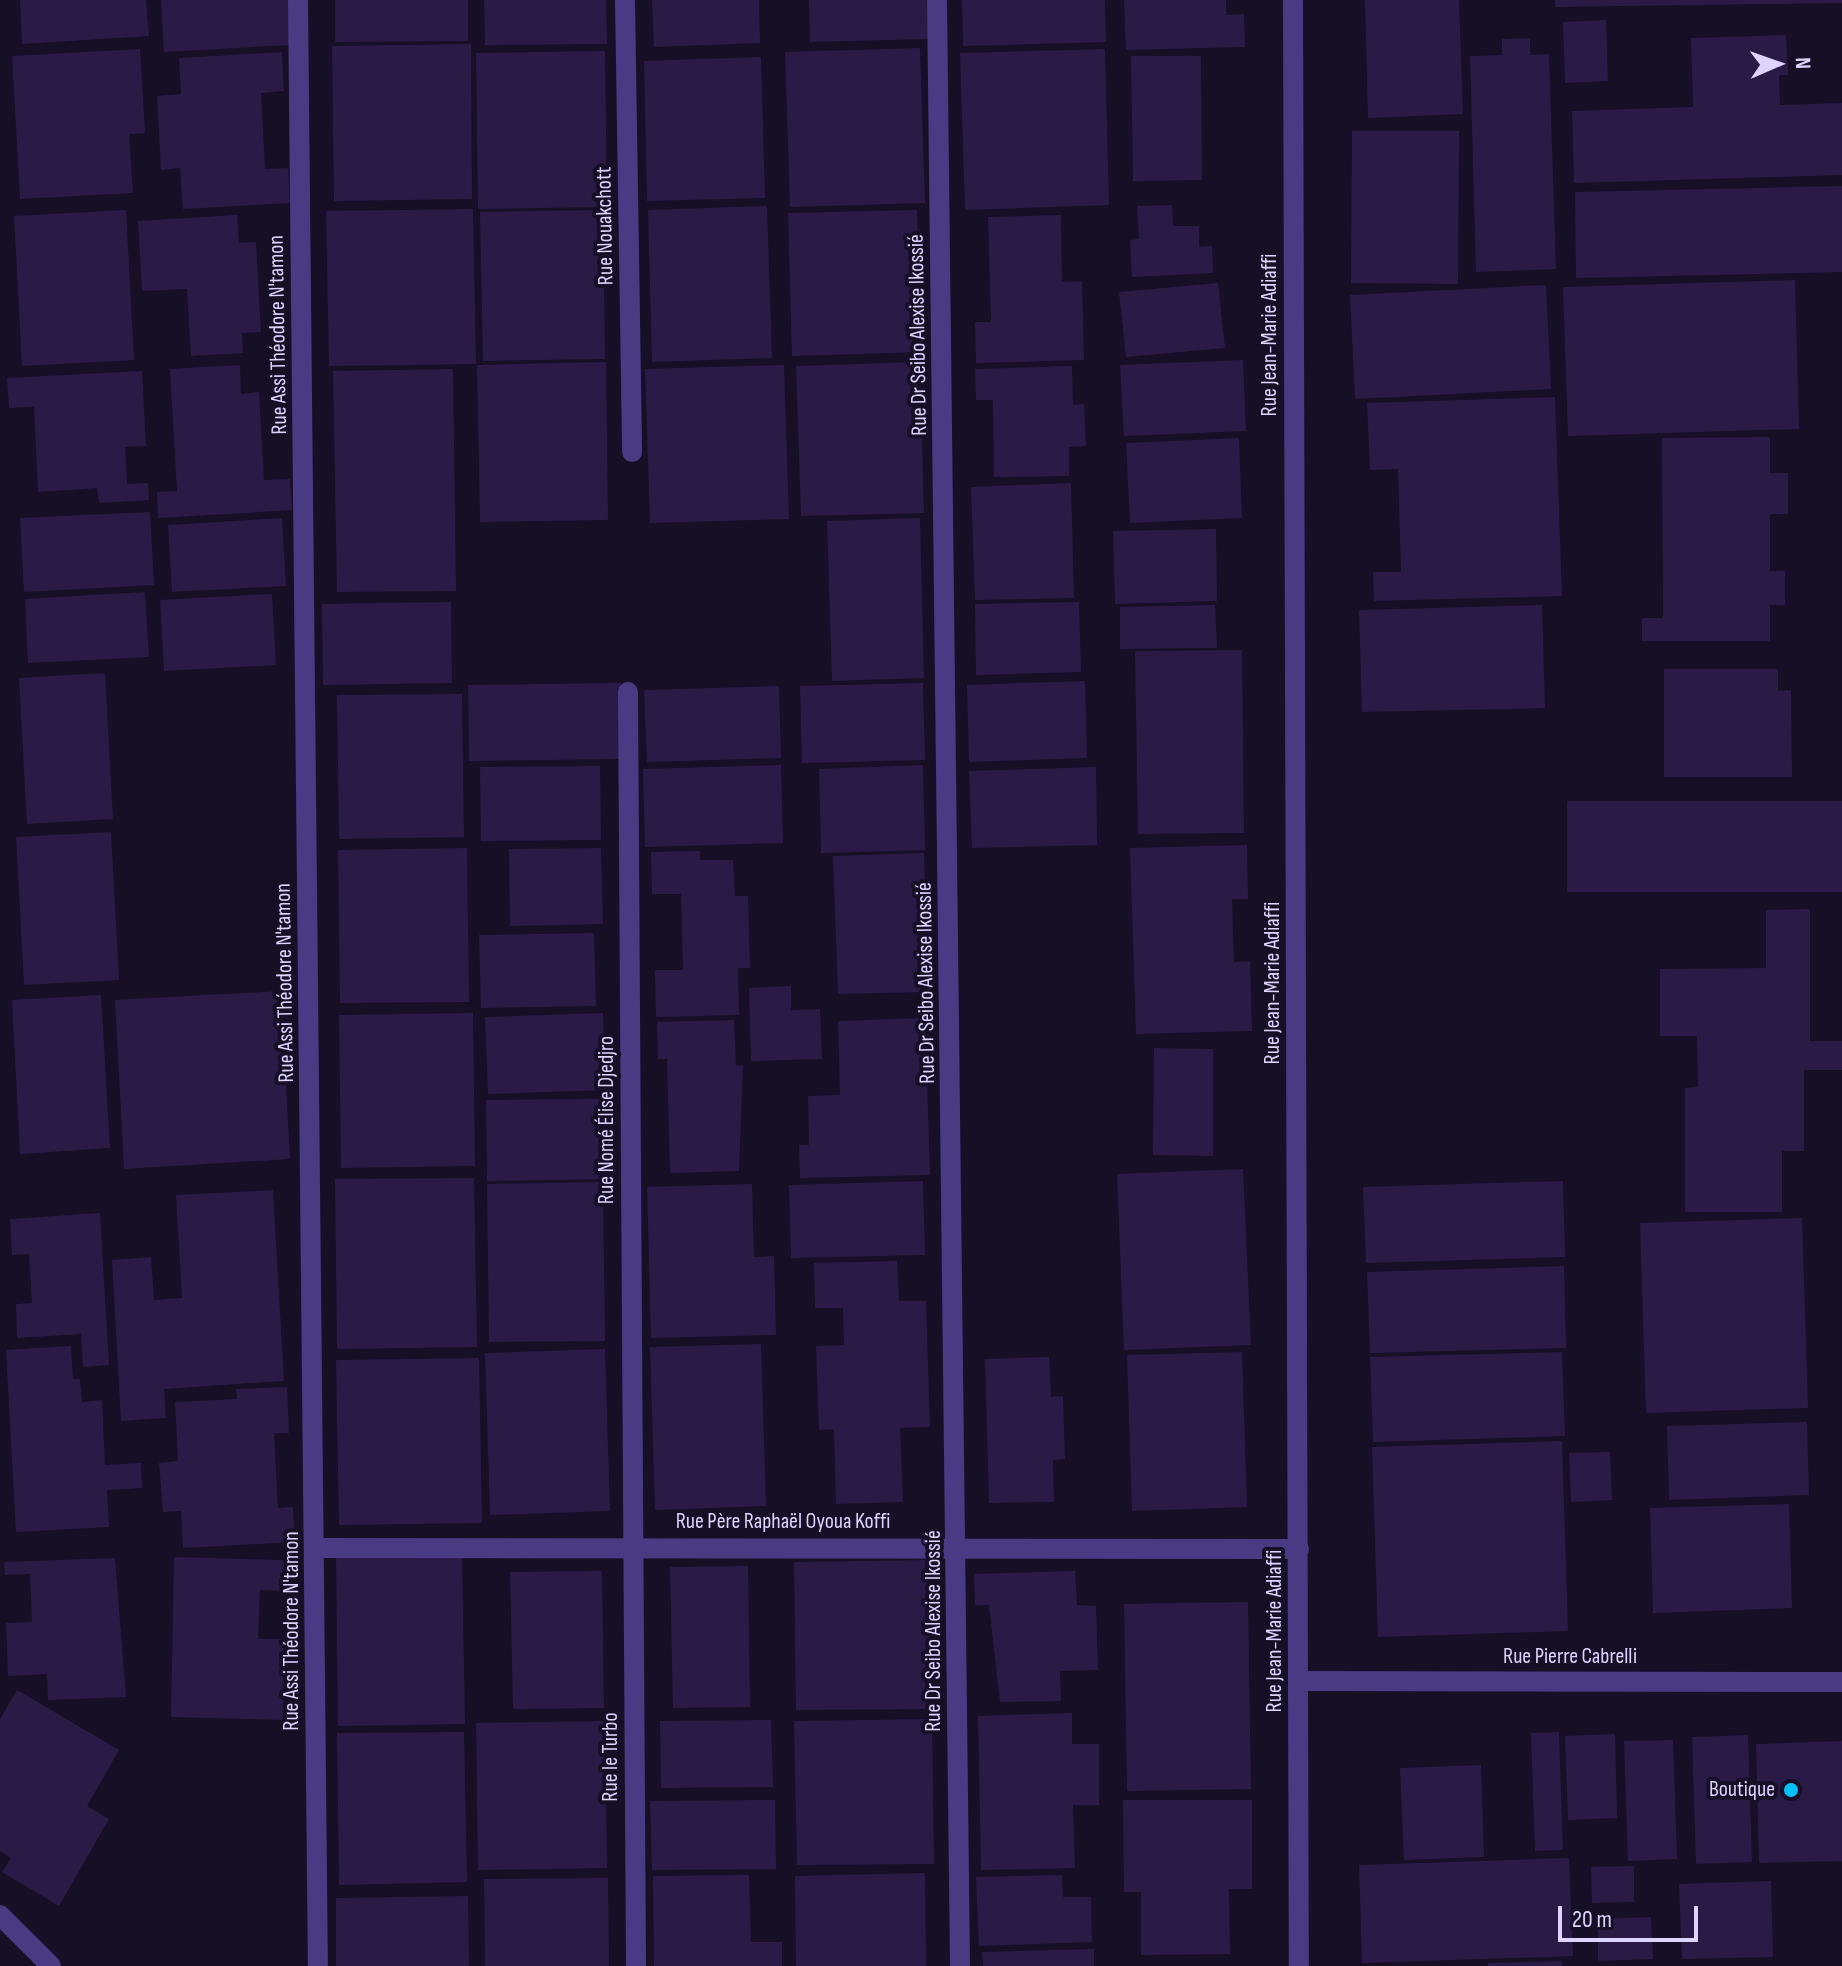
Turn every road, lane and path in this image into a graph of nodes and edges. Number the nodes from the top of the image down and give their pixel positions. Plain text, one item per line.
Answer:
1 (298, 0) edge
2 (625, 0) edge
3 (937, 0) edge
4 (1293, 0) edge
5 (632, 452) dead end
6 (628, 692) dead end
7 (958, 1545) junction
8 (634, 1547) junction
9 (316, 1548) junction
10 (1299, 1549) junction
11 (1299, 1681) junction
12 (1842, 1682) edge
13 (0, 1915) edge
14 (41, 1963) edge
15 (318, 1966) edge
16 (636, 1966) edge
17 (960, 1966) edge
18 (1299, 1966) edge

1 - 9 street, Rue Assi Théodore N'tamon
2 - 5 street, Rue Nouakchott
3 - 7 street, Rue Dr Seibo Alexise Ikossié
4 - 10 street, Rue Jean-Marie Adiaffi
6 - 8 street, Rue Nomé Élise Djedjro
7 - 8 street, Rue Père Raphaël Oyoua Koffi
7 - 10 street, Rue Père Raphaël Oyoua Koffi
7 - 17 street, Rue Dr Seibo Alexise Ikossié
8 - 9 street, Rue Père Raphaël Oyoua Koffi
8 - 16 street, Rue le Turbo
9 - 15 street, Rue Assi Théodore N'tamon
10 - 11 street, Rue Jean-Marie Adiaffi
11 - 12 street, Rue Pierre Cabrelli
11 - 18 street, Rue Jean-Marie Adiaffi
13 - 14 street

